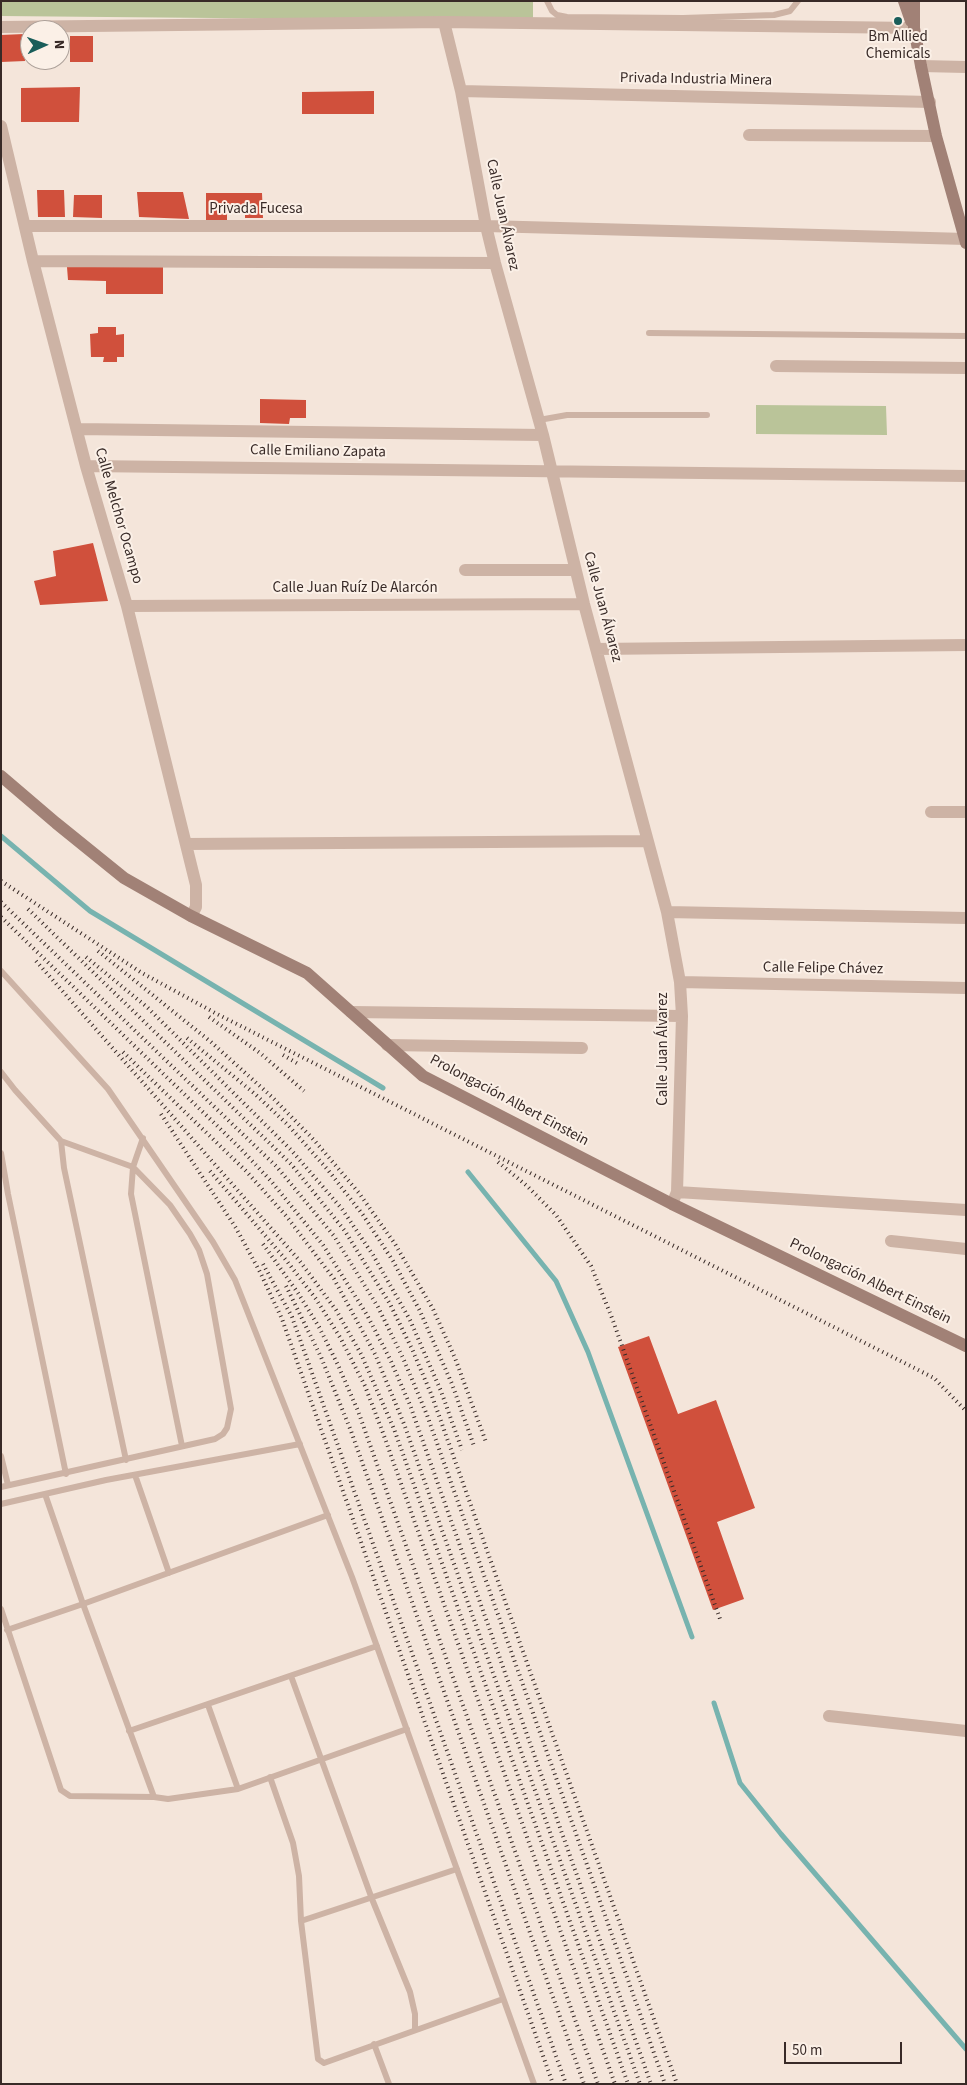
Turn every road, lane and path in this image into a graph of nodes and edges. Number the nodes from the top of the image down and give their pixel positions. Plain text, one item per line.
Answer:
1 (547, 1) edge
2 (798, 1) edge
3 (904, 1) edge
4 (914, 1) edge
5 (444, 22) junction
6 (1, 27) edge
7 (914, 28) junction
8 (921, 66) junction
9 (966, 67) edge
10 (461, 91) junction
11 (930, 102) junction
12 (1, 126) edge
13 (749, 135) dead end
14 (936, 136) junction
15 (26, 226) junction
16 (486, 226) junction
17 (965, 240) edge
18 (33, 261) junction
19 (495, 263) junction
20 (649, 333) dead end
21 (966, 336) edge
22 (776, 366) dead end
23 (966, 368) edge
24 (707, 414) dead end
25 (538, 420) junction
26 (77, 429) junction
27 (543, 435) junction
28 (86, 466) junction
29 (550, 470) junction
30 (966, 476) edge
31 (465, 570) dead end
32 (576, 570) junction
33 (584, 604) junction
34 (127, 606) junction
35 (966, 645) edge
36 (596, 649) junction
37 (1, 776) edge
38 (931, 812) dead end
39 (966, 812) edge
40 (646, 841) junction
41 (186, 844) junction
42 (667, 912) junction
43 (191, 916) junction
44 (966, 918) edge
45 (1, 972) edge
46 (680, 982) junction
47 (966, 988) edge
48 (351, 1012) junction
49 (682, 1016) junction
50 (387, 1045) junction
51 (582, 1048) dead end
52 (1, 1072) edge
53 (143, 1138) junction
54 (61, 1141) junction
55 (1, 1153) edge
56 (133, 1167) junction
57 (677, 1192) junction
58 (672, 1204) junction
59 (966, 1210) edge
60 (891, 1241) dead end
61 (966, 1248) edge
62 (966, 1346) edge
63 (300, 1444) junction
64 (182, 1446) junction
65 (1, 1456) edge
66 (126, 1460) junction
67 (66, 1474) junction
68 (135, 1475) junction
69 (4, 1486) edge
70 (44, 1494) junction
71 (1, 1504) edge
72 (328, 1515) junction
73 (169, 1573) junction
74 (83, 1604) junction
75 (1, 1609) edge
76 (8, 1630) junction
77 (377, 1646) junction
78 (291, 1676) junction
79 (208, 1705) junction
80 (829, 1716) dead end
81 (407, 1729) junction
82 (129, 1731) junction
83 (966, 1731) edge
84 (322, 1759) junction
85 (270, 1777) junction
86 (238, 1789) junction
87 (154, 1797) junction
88 (457, 1869) junction
89 (372, 1899) junction
90 (301, 1921) junction
91 (503, 1999) junction
92 (415, 2029) junction
93 (374, 2044) junction
94 (389, 2084) edge
95 (534, 2084) edge

1 - 2 lane
3 - 7 main road
4 - 7 main road
5 - 6 street
5 - 7 street
5 - 10 street, Calle Juan Álvarez
7 - 8 main road
8 - 9 street
8 - 11 main road
10 - 11 street, Privada Industria Minera
10 - 16 street, Calle Juan Álvarez
11 - 14 main road
12 - 15 street, Calle Melchor Ocampo
13 - 14 street
14 - 17 main road
15 - 16 street, Privada Fucesa
15 - 18 street, Calle Melchor Ocampo
16 - 17 street, Privada Fucesa
16 - 19 street, Calle Juan Álvarez
18 - 19 street
18 - 26 street, Calle Melchor Ocampo
19 - 25 street, Calle Juan Álvarez
20 - 21 lane
22 - 23 street
24 - 25 lane
25 - 27 street, Calle Juan Álvarez
26 - 27 street
26 - 28 street, Calle Melchor Ocampo
27 - 29 street, Calle Juan Álvarez
28 - 29 street, Calle Emiliano Zapata
28 - 34 street, Calle Melchor Ocampo
29 - 30 street, Calle Emiliano Zapata
29 - 32 street, Calle Juan Álvarez
31 - 32 street
32 - 33 street, Calle Juan Álvarez
33 - 34 street, Calle Juan Ruíz De Alarcón
33 - 36 street, Calle Juan Álvarez
34 - 41 street, Calle Melchor Ocampo
35 - 36 street
36 - 40 street, Calle Juan Álvarez
37 - 43 main road, Prolongación Albert Einstein
38 - 39 street
40 - 41 street
40 - 42 street, Calle Juan Álvarez
41 - 43 street, Calle Melchor Ocampo
42 - 44 street
42 - 46 street, Calle Juan Álvarez
43 - 48 main road, Prolongación Albert Einstein
45 - 53 lane
46 - 47 street, Calle Felipe Chávez
46 - 49 street, Calle Juan Álvarez
48 - 49 street
48 - 50 main road, Prolongación Albert Einstein
49 - 57 street, Calle Juan Álvarez
50 - 51 street
50 - 58 main road, Prolongación Albert Einstein
52 - 54 lane
53 - 56 lane
53 - 63 lane
54 - 56 lane
54 - 66 lane
55 - 67 lane
56 - 64 lane
56 - 64 lane
57 - 58 street, Calle Juan Álvarez
57 - 59 street
58 - 62 main road, Prolongación Albert Einstein
60 - 61 street
63 - 68 lane
63 - 72 lane
64 - 66 lane
65 - 69 lane
66 - 67 lane
67 - 69 lane
68 - 70 lane
68 - 73 lane
70 - 71 lane
70 - 74 lane
72 - 73 lane
72 - 77 lane
73 - 74 lane
74 - 76 lane
74 - 82 lane
75 - 76 lane
76 - 87 lane
77 - 78 lane
77 - 81 lane
78 - 79 lane
78 - 84 lane
79 - 82 lane
79 - 86 lane
80 - 83 street
81 - 84 lane
81 - 88 lane
82 - 87 lane
84 - 85 lane
84 - 89 lane
85 - 86 lane
85 - 90 lane
86 - 87 lane
88 - 89 lane
88 - 91 lane
89 - 90 lane
89 - 92 lane
90 - 93 lane
91 - 92 lane
91 - 95 lane
92 - 93 lane
93 - 94 lane

